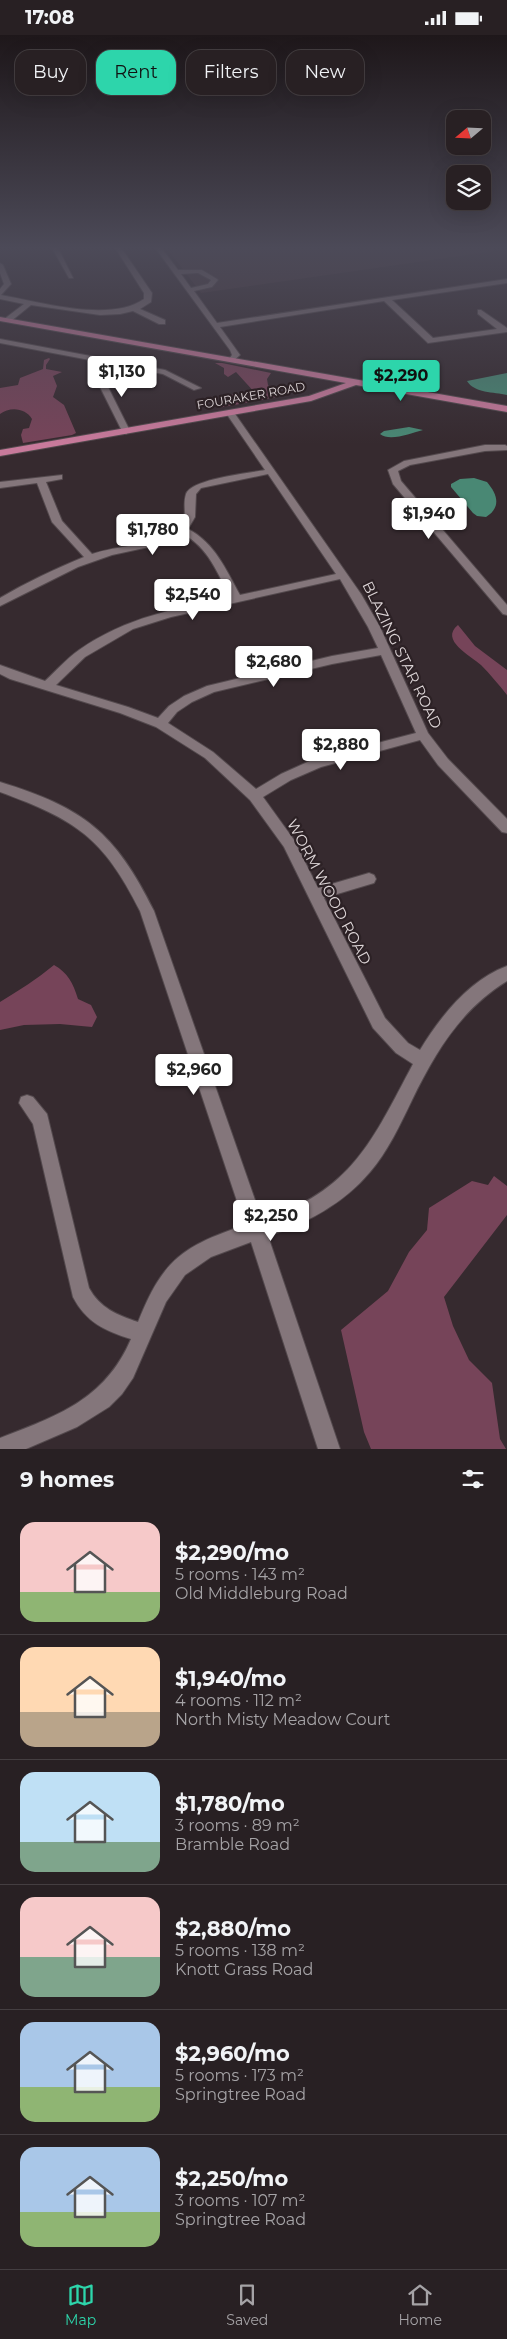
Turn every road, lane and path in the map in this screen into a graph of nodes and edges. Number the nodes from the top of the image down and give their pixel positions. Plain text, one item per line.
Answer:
1 (15, 312) edge
2 (89, 312) edge
3 (123, 312) edge
4 (141, 312) edge
5 (206, 312) edge
6 (301, 312) edge
7 (400, 312) edge
8 (481, 312) dead end
9 (4, 319) edge
10 (162, 321) dead end
11 (216, 325) junction
12 (506, 330) edge
13 (0, 341) edge
14 (233, 359) junction
15 (117, 363) junction
16 (356, 382) junction
17 (198, 387) dead end
18 (507, 409) edge
19 (230, 413) junction
20 (126, 431) junction
21 (506, 447) edge
22 (0, 453) edge
23 (271, 471) junction
24 (59, 477) dead end
25 (41, 481) junction
26 (0, 485) edge
27 (182, 530) junction
28 (90, 558) junction
29 (344, 575) junction
30 (236, 598) junction
31 (0, 603) edge
32 (507, 612) edge
33 (385, 651) junction
34 (0, 669) edge
35 (47, 686) junction
36 (160, 723) junction
37 (423, 735) junction
38 (0, 787) edge
39 (255, 796) junction
40 (507, 828) edge
41 (369, 879) dead end
42 (315, 895) junction
43 (507, 973) edge
44 (424, 1061) junction
45 (27, 1103) dead end
46 (256, 1229) junction
47 (143, 1333) junction
48 (0, 1449) edge
49 (329, 1449) edge

1 - 9 street
2 - 3 street
4 - 10 street
5 - 11 street
6 - 11 street
7 - 12 street
8 - 12 street
9 - 14 main road
11 - 14 street
13 - 15 street
14 - 16 main road
15 - 17 street
15 - 20 street
16 - 18 main road
16 - 19 main road, FOURAKER ROAD
19 - 20 main road, FOURAKER ROAD
19 - 23 street, BLAZING STAR ROAD
20 - 22 main road, FOURAKER ROAD
21 - 32 street
23 - 27 street
23 - 29 street, BLAZING STAR ROAD
24 - 25 street
25 - 26 street
25 - 28 street
27 - 28 street
27 - 30 street
28 - 31 street
29 - 30 street
29 - 33 street, BLAZING STAR ROAD
30 - 35 street
33 - 36 street
33 - 37 street, BLAZING STAR ROAD
34 - 35 street, WORM WOOD ROAD
35 - 36 street, WORM WOOD ROAD
36 - 39 street, WORM WOOD ROAD
37 - 39 street
37 - 40 street, BLAZING STAR ROAD
38 - 46 street
39 - 42 street, WORM WOOD ROAD
41 - 42 street
42 - 44 street, WORM WOOD ROAD
43 - 44 street
44 - 46 street
45 - 47 street
46 - 47 street
46 - 49 street
47 - 48 street

